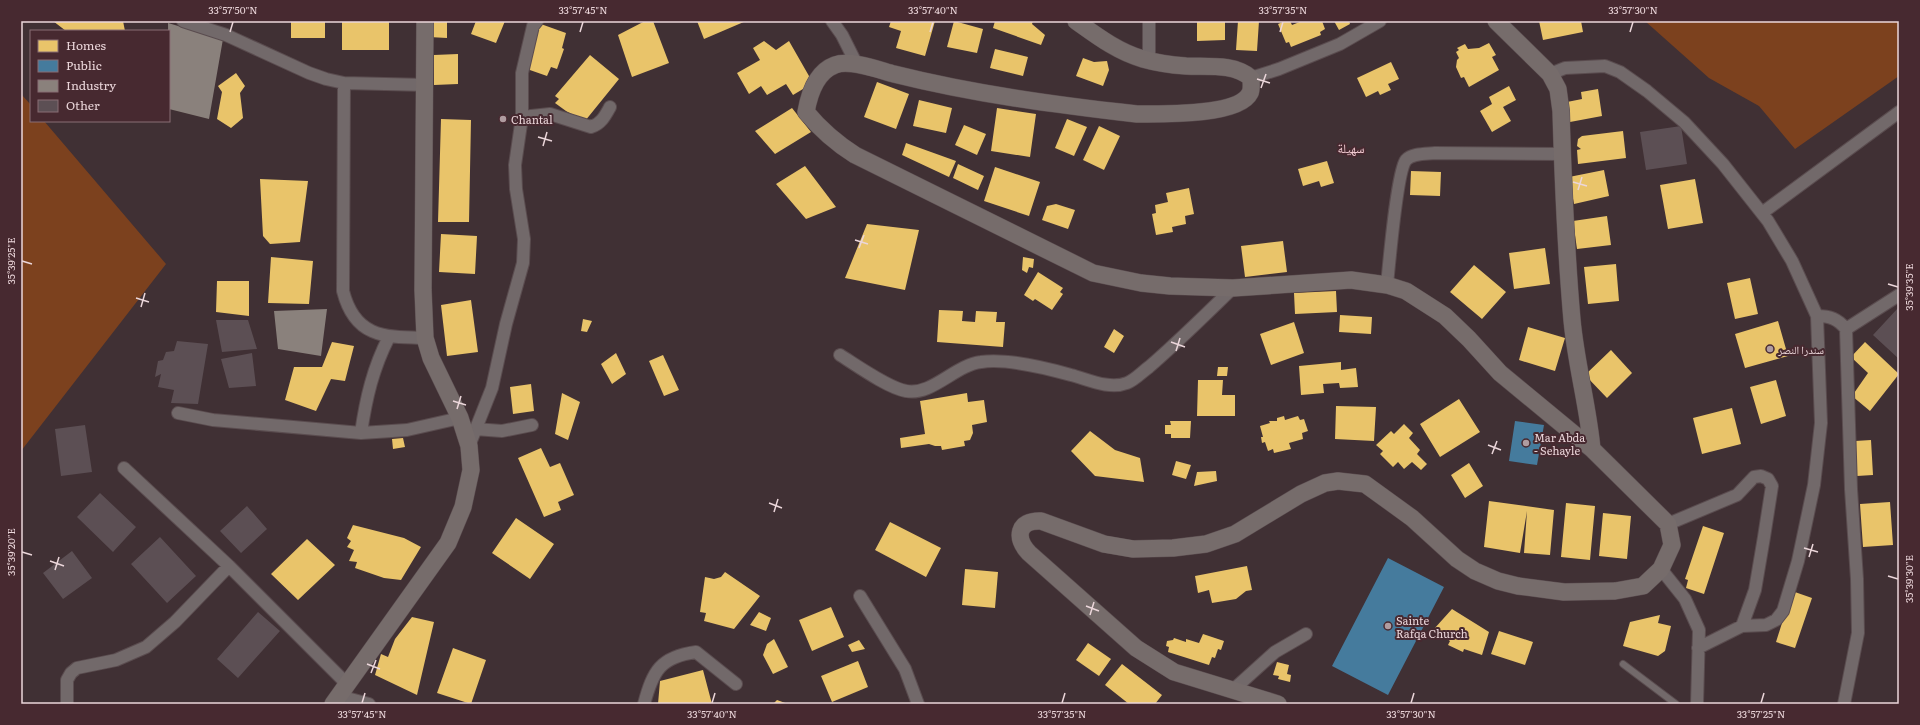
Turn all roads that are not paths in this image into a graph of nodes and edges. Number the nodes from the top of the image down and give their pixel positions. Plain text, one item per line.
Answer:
1 (183, 21) edge
2 (425, 21) edge
3 (537, 21) edge
4 (832, 21) edge
5 (1076, 21) edge
6 (1149, 21) edge
7 (1380, 21) edge
8 (1496, 21) edge
9 (1149, 60) junction
10 (857, 65) junction
11 (1550, 74) junction
12 (1251, 78) junction
13 (344, 83) junction
14 (426, 85) junction
15 (610, 107) dead end
16 (1899, 112) edge
17 (522, 117) junction
18 (1562, 154) junction
19 (1762, 213) junction
20 (1387, 285) junction
21 (1233, 288) junction
22 (1899, 295) edge
23 (1817, 316) junction
24 (1846, 329) junction
25 (389, 337) junction
26 (426, 338) junction
27 (840, 355) dead end
28 (178, 413) dead end
29 (460, 418) junction
30 (532, 425) dead end
31 (475, 429) junction
32 (361, 432) junction
33 (469, 446) junction
34 (1592, 449) junction
35 (124, 468) dead end
36 (1668, 524) junction
37 (229, 566) junction
38 (1661, 569) junction
39 (860, 596) dead end
40 (1742, 626) junction
41 (1306, 634) dead end
42 (1698, 648) junction
43 (1623, 664) dead end
44 (1848, 682) junction
45 (736, 684) dead end
46 (1234, 689) junction
47 (340, 695) edge
48 (67, 704) edge
49 (369, 704) edge
50 (644, 704) edge
51 (918, 704) edge
52 (1278, 704) edge
53 (1676, 704) edge
54 (1697, 704) edge
55 (1835, 704) edge
56 (1844, 704) edge

1 - 13 street
2 - 14 street
3 - 17 street
4 - 10 street
5 - 9 street
6 - 9 street
7 - 12 street
8 - 11 street
9 - 12 street
10 - 12 street
10 - 21 street
11 - 18 street
11 - 19 street
13 - 14 street
13 - 25 street
14 - 26 street
15 - 17 street
16 - 19 street
17 - 31 street
18 - 20 street
18 - 34 street
19 - 23 street
20 - 21 street
20 - 34 street
21 - 27 street
22 - 24 street
23 - 24 street
23 - 40 street
24 - 44 street
25 - 26 street
25 - 32 street
26 - 29 street
28 - 32 street
29 - 32 street
29 - 33 street
30 - 31 street
31 - 33 street
33 - 47 street
34 - 36 street
35 - 37 street
36 - 38 street
36 - 40 street
37 - 47 street
37 - 48 street
38 - 42 street
38 - 46 street
39 - 51 street
40 - 42 street
41 - 46 street
42 - 54 street
43 - 53 lane
44 - 55 street
44 - 56 street
45 - 50 street
46 - 52 street
47 - 49 street

